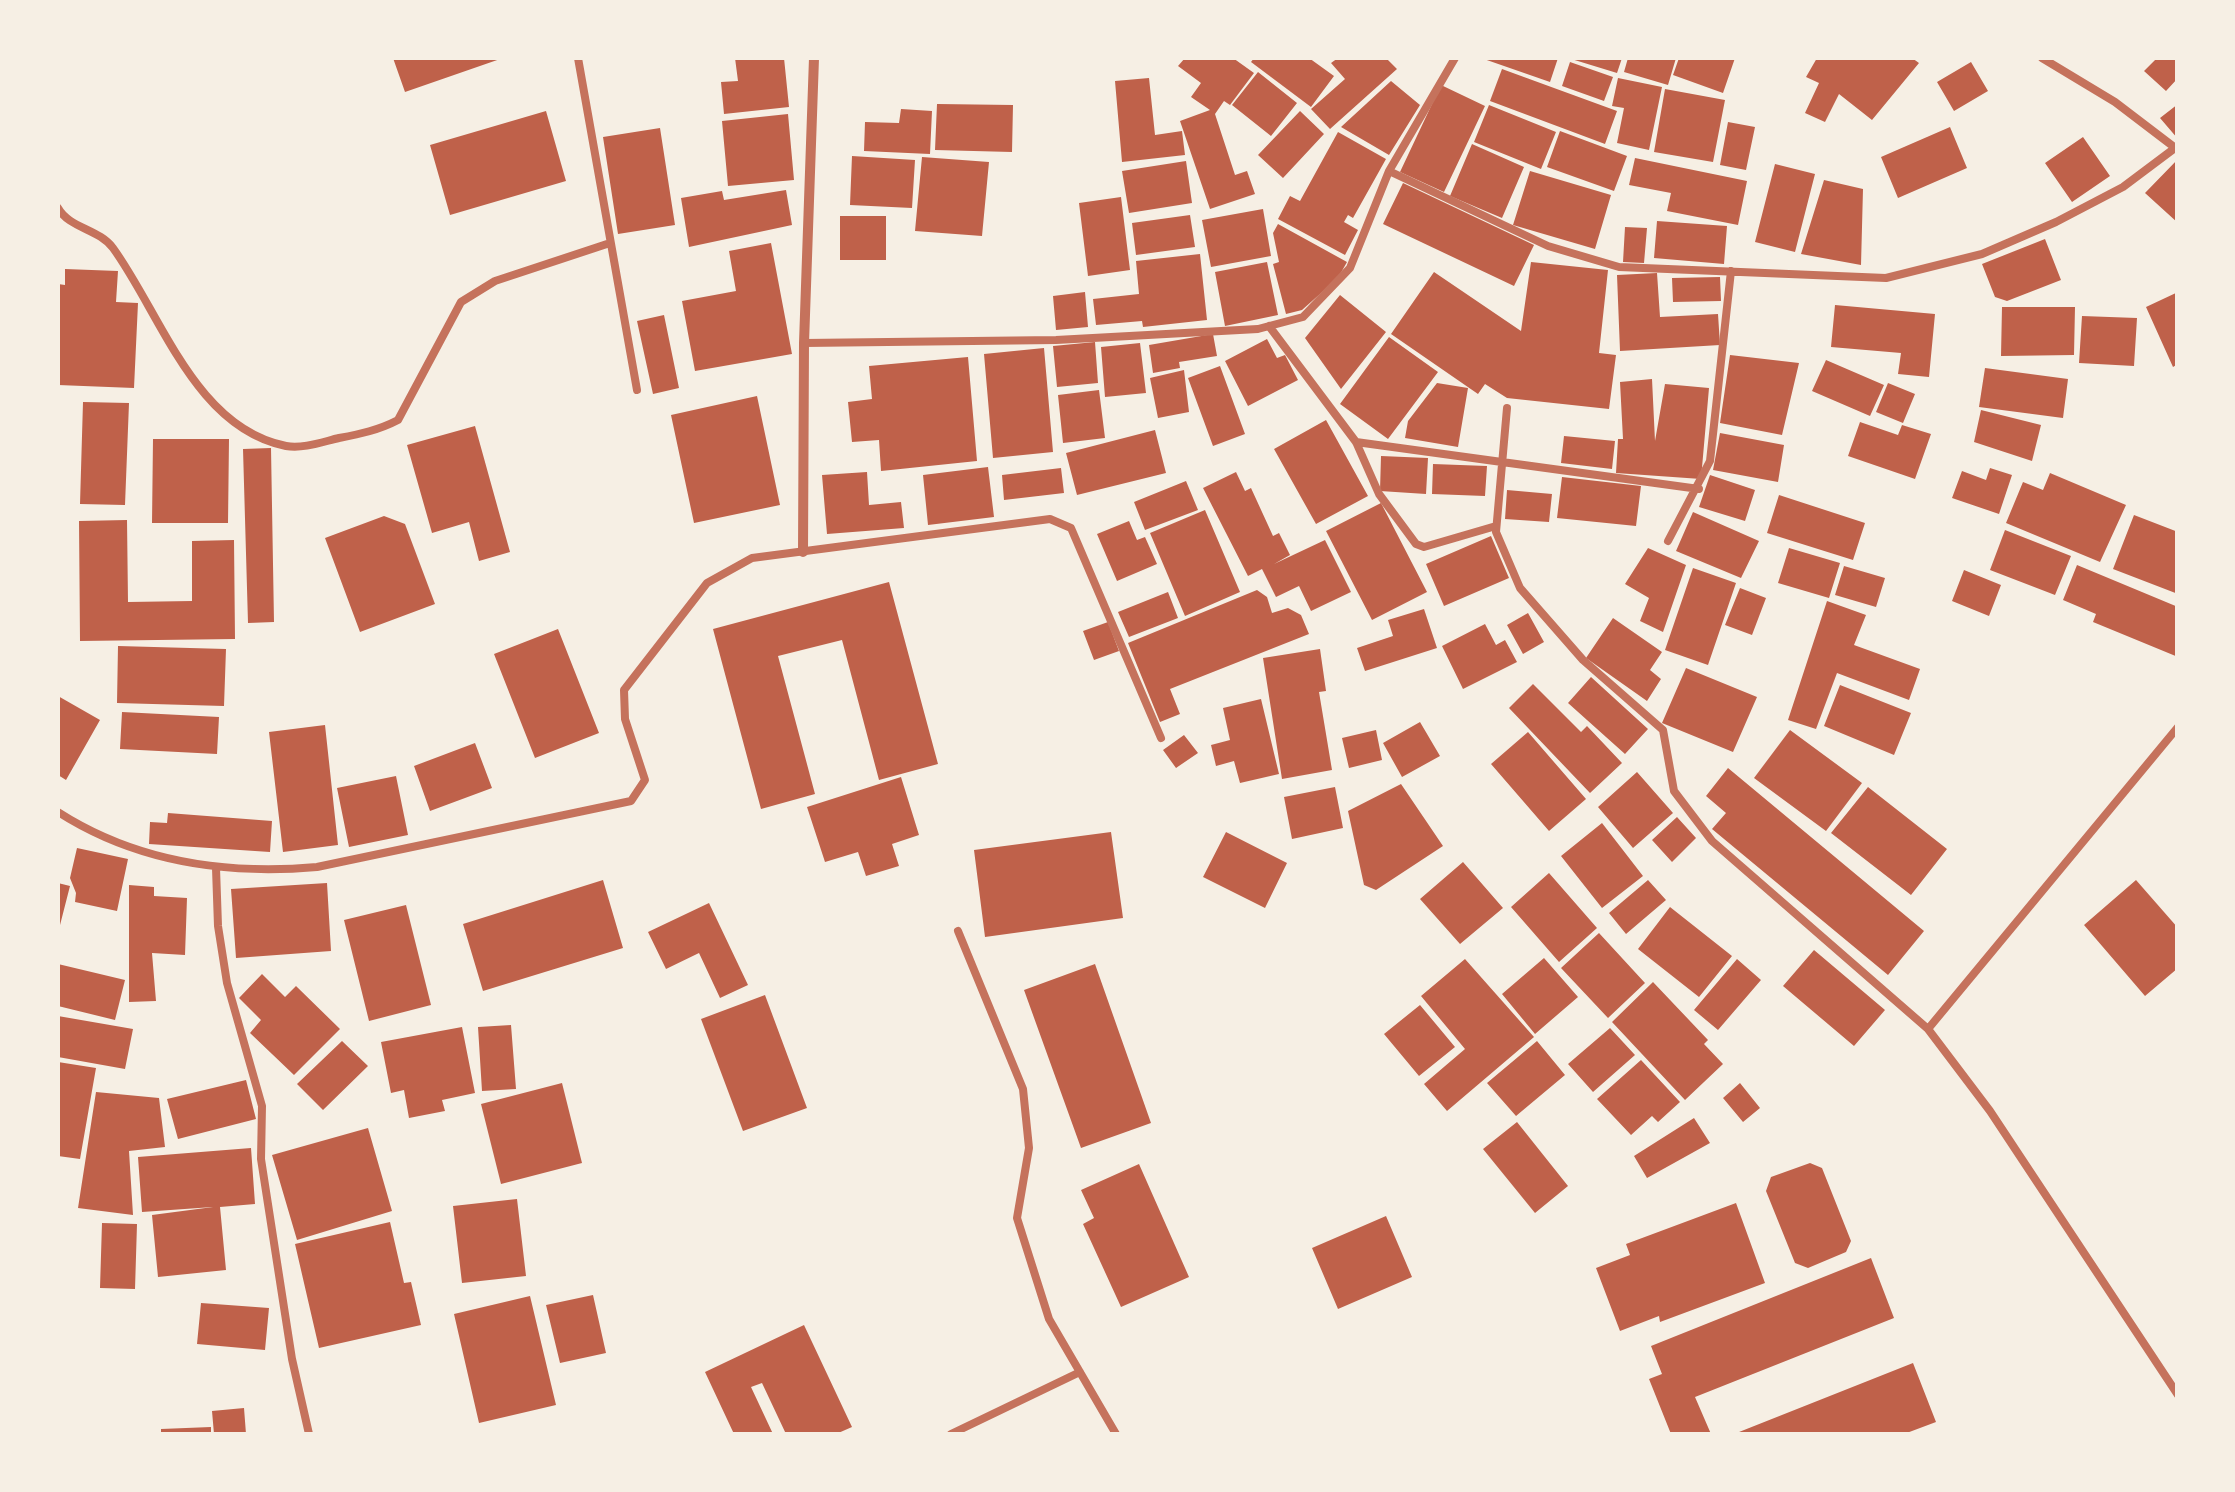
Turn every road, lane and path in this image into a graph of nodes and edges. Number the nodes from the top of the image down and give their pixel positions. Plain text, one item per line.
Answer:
1 (578, 58) edge
2 (814, 58) edge
3 (1455, 58) edge
4 (2042, 58) edge
5 (2176, 149) edge
6 (1389, 171) junction
7 (58, 208) edge
8 (610, 243) junction
9 (1730, 271) junction
10 (1268, 326) junction
11 (804, 343) junction
12 (637, 390) dead end
13 (1507, 408) dead end
14 (1356, 442) junction
15 (1501, 464) junction
16 (1698, 489) junction
17 (1496, 526) junction
18 (1668, 541) dead end
19 (803, 552) junction
20 (2178, 727) edge
21 (1161, 738) dead end
22 (58, 812) edge
23 (216, 868) junction
24 (958, 930) dead end
25 (1928, 1028) junction
26 (1080, 1372) junction
27 (2178, 1395) edge
28 (309, 1434) edge
29 (951, 1434) edge
30 (1116, 1434) edge

1 - 8 lane
2 - 11 street
3 - 6 lane
4 - 5 lane
5 - 9 lane
6 - 9 lane
6 - 10 lane
7 - 8 lane
8 - 12 lane
9 - 16 lane
10 - 11 lane
10 - 14 lane
11 - 19 street
13 - 15 lane
14 - 15 lane
14 - 17 lane
15 - 16 lane
15 - 17 lane
16 - 18 lane
17 - 25 lane
19 - 21 lane
19 - 23 lane
20 - 25 lane
22 - 23 lane
23 - 28 lane
24 - 26 lane
25 - 27 lane
26 - 29 lane
26 - 30 lane

